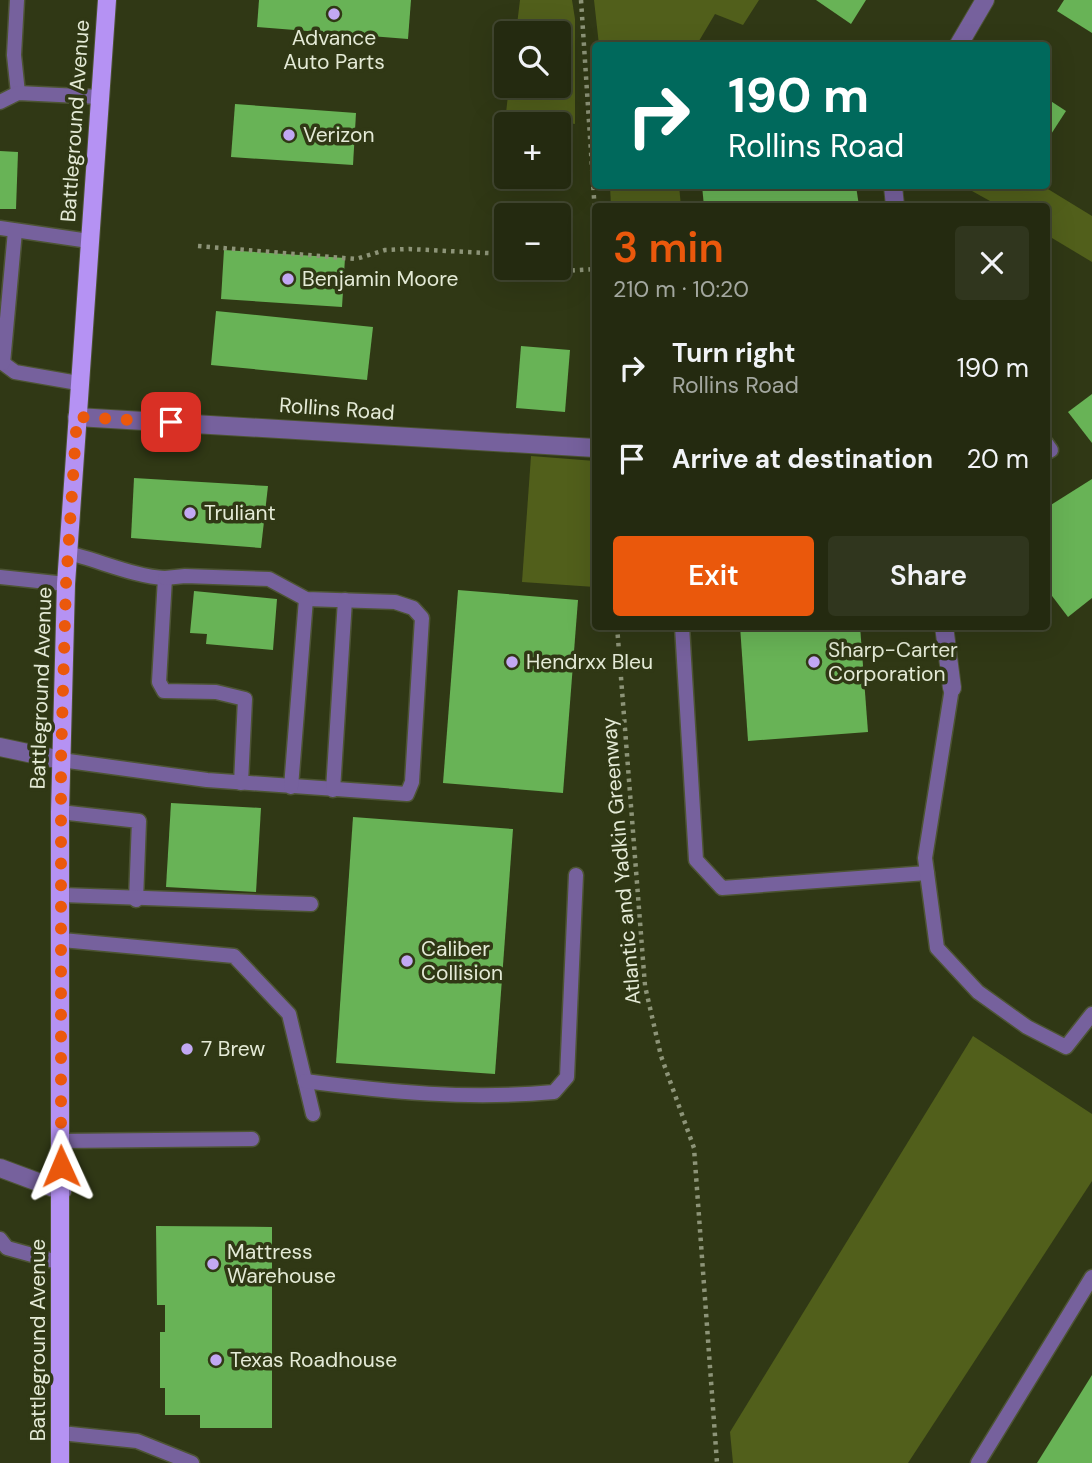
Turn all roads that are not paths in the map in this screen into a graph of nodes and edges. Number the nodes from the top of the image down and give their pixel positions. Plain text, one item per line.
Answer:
1 (17, 0) edge
2 (107, 0) edge
3 (985, 0) edge
4 (960, 42) edge
5 (7, 60) edge
6 (18, 93) junction
7 (100, 97) junction
8 (0, 102) edge
9 (0, 228) edge
10 (15, 231) junction
11 (89, 241) junction
12 (2, 362) edge
13 (78, 383) junction
14 (77, 417) junction
15 (592, 448) edge
16 (68, 553) junction
17 (0, 576) edge
18 (165, 578) junction
19 (66, 584) junction
20 (306, 599) junction
21 (345, 600) junction
22 (682, 630) edge
23 (945, 630) edge
24 (952, 688) joint
25 (0, 747) edge
26 (61, 760) junction
27 (241, 783) junction
28 (290, 787) junction
29 (333, 790) junction
30 (60, 812) junction
31 (927, 873) junction
32 (576, 875) dead end
33 (62, 895) junction
34 (136, 900) junction
35 (311, 904) dead end
36 (62, 940) junction
37 (1092, 1014) edge
38 (305, 1081) junction
39 (313, 1114) dead end
40 (252, 1139) dead end
41 (61, 1141) junction
42 (0, 1168) edge
43 (62, 1191) junction
44 (2, 1247) edge
45 (61, 1264) junction
46 (1092, 1277) edge
47 (61, 1433) junction
48 (162, 1457) edge
49 (60, 1463) edge
50 (192, 1463) edge
51 (978, 1463) edge

1 - 5 lane
2 - 7 main road, Battleground Avenue
3 - 4 street
5 - 6 lane
6 - 7 lane
6 - 8 lane
7 - 11 main road, Battleground Avenue
9 - 10 lane
10 - 11 lane
10 - 12 lane
11 - 13 main road, Battleground Avenue
12 - 13 lane
13 - 14 main road, Battleground Avenue
14 - 15 street, Rollins Road
14 - 16 main road, Battleground Avenue
16 - 18 lane
16 - 19 main road, Battleground Avenue
17 - 19 lane
18 - 20 lane
18 - 27 lane
19 - 26 main road, Battleground Avenue
20 - 21 lane
20 - 28 lane
21 - 29 lane
21 - 29 lane
22 - 31 lane
23 - 24 street
24 - 31 lane
25 - 26 street
26 - 27 lane
26 - 30 main road, Battleground Avenue
27 - 28 lane
28 - 29 lane
30 - 33 main road, Battleground Avenue
30 - 34 lane
31 - 37 lane
32 - 38 lane
33 - 34 lane
33 - 36 main road, Battleground Avenue
34 - 35 lane
36 - 38 lane
36 - 41 main road, Battleground Avenue
38 - 39 lane
40 - 41 lane
41 - 43 main road, Battleground Avenue
42 - 43 street
43 - 45 main road, Battleground Avenue
44 - 45 lane
45 - 47 main road, Battleground Avenue
46 - 51 lane
47 - 48 lane
47 - 49 main road, Battleground Avenue
48 - 50 lane

